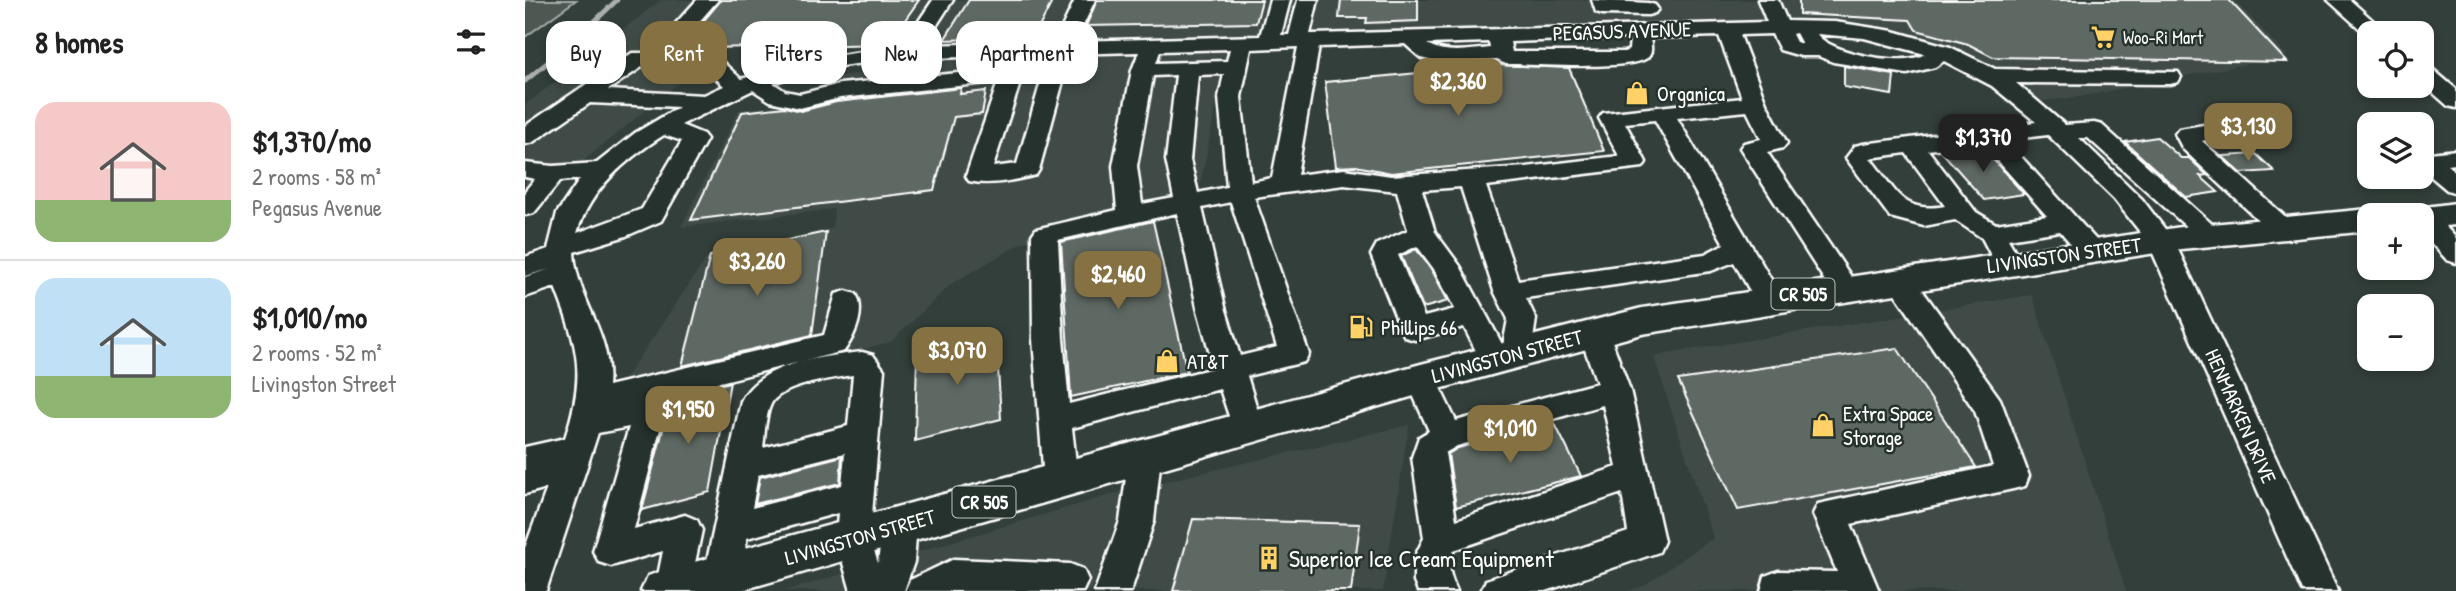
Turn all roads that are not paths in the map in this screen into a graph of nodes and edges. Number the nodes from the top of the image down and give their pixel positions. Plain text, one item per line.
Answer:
1 (708, 0) edge
2 (943, 0) edge
3 (1085, 0) edge
4 (1280, 0) edge
5 (1308, 0) edge
6 (1602, 0) edge
7 (1768, 0) edge
8 (2338, 0) edge
9 (1647, 17) edge
10 (929, 21) edge
11 (1075, 21) edge
12 (2363, 21) edge
13 (1778, 27) junction
14 (1802, 27) junction
15 (1727, 28) junction
16 (1304, 40) junction
17 (1269, 41) junction
18 (1242, 42) junction
19 (1152, 45) junction
20 (1098, 46) edge
21 (1821, 50) junction
22 (1942, 52) junction
23 (640, 58) dead end
24 (861, 58) edge
25 (1237, 67) junction
26 (1188, 69) junction
27 (1143, 70) junction
28 (1012, 73) joint
29 (1990, 76) junction
30 (2170, 77) dead end
31 (956, 79) edge
32 (2434, 82) edge
33 (747, 85) junction
34 (586, 96) junction
35 (2456, 101) edge
36 (709, 102) junction
37 (1755, 103) junction
38 (1662, 112) junction
39 (663, 128) junction
40 (2056, 130) junction
41 (2210, 131) dead end
42 (1988, 135) junction
43 (525, 137) edge
44 (1912, 145) junction
45 (2456, 157) edge
46 (525, 170) edge
47 (603, 170) junction
48 (553, 174) junction
49 (1471, 179) junction
50 (1406, 183) junction
51 (1284, 184) junction
52 (2456, 185) edge
53 (1240, 191) junction
54 (1187, 203) junction
55 (525, 207) edge
56 (1961, 211) junction
57 (2456, 214) edge
58 (1130, 215) junction
59 (2434, 216) edge
60 (2357, 221) edge
61 (2064, 222) junction
62 (2281, 227) junction
63 (2434, 230) edge
64 (1422, 234) junction
65 (2210, 234) junction
66 (2161, 241) junction
67 (1738, 248) junction
68 (2000, 248) junction
69 (2093, 251) junction
70 (2456, 254) edge
71 (562, 259) junction
72 (525, 267) edge
73 (1900, 280) junction
74 (525, 287) edge
75 (1844, 288) junction
76 (1508, 292) junction
77 (1769, 300) junction
78 (846, 301) dead end
79 (1471, 315) junction
80 (1594, 333) junction
81 (1505, 356) junction
82 (1230, 367) junction
83 (1421, 379) junction
84 (1615, 390) junction
85 (1055, 420) junction
86 (1247, 428) junction
87 (864, 435) junction
88 (580, 436) junction
89 (1447, 436) junction
90 (1145, 456) junction
91 (525, 460) edge
92 (742, 466) junction
93 (1635, 475) junction
94 (525, 480) edge
95 (1061, 480) junction
96 (859, 494) junction
97 (907, 523) junction
98 (730, 528) junction
99 (538, 530) edge
100 (853, 538) junction
101 (1442, 539) junction
102 (722, 575) junction
103 (669, 590) edge
104 (528, 591) edge
105 (869, 591) edge
106 (886, 591) edge
107 (923, 591) edge
108 (1065, 591) edge
109 (1113, 591) edge
110 (1439, 591) edge
111 (1499, 591) edge
112 (1779, 591) edge
113 (2320, 591) edge

1 - 33 street
2 - 10 street
3 - 11 street
4 - 17 street
5 - 16 street
6 - 9 street
7 - 13 street
8 - 12 street
9 - 15 street, PEGASUS AVENUE
9 - 16 street, PEGASUS AVENUE
13 - 14 street, PEGASUS AVENUE
13 - 15 street, PEGASUS AVENUE
13 - 21 street
14 - 21 street
14 - 22 street, PEGASUS AVENUE
15 - 37 street
16 - 17 street, PEGASUS AVENUE
16 - 51 street
17 - 18 street, PEGASUS AVENUE
18 - 19 street, PEGASUS AVENUE
18 - 25 street
19 - 20 street, PEGASUS AVENUE
19 - 27 street
21 - 22 street
22 - 29 street, PEGASUS AVENUE
23 - 34 street
24 - 33 street, PEGASUS AVENUE
25 - 26 street
25 - 53 street
26 - 27 street
26 - 54 street
27 - 58 street
28 - 28 street
29 - 30 street
29 - 40 street, PEGASUS AVENUE
31 - 33 street
32 - 35 street
33 - 36 street, PEGASUS AVENUE
34 - 36 street
34 - 43 street
36 - 39 street, PEGASUS AVENUE
37 - 38 street
37 - 75 street
38 - 49 street
38 - 67 street
39 - 47 street, PEGASUS AVENUE
39 - 71 street
40 - 42 street
40 - 65 street
40 - 66 street, PEGASUS AVENUE
41 - 62 street
42 - 44 street
42 - 61 street
44 - 56 street
44 - 56 street
45 - 52 street
46 - 48 street
47 - 48 street
47 - 71 street, PEGASUS AVENUE
48 - 55 street
49 - 50 street
49 - 76 street
50 - 51 street
50 - 64 street
51 - 53 street
53 - 54 street
53 - 82 street
54 - 58 street
54 - 82 street
56 - 68 street
57 - 59 main road
58 - 85 street
60 - 62 main road, LIVINGSTON STREET / CR 505
61 - 68 street
61 - 69 street
62 - 65 main road, LIVINGSTON STREET / CR 505
63 - 70 street
64 - 79 street
64 - 79 street
65 - 66 main road, LIVINGSTON STREET / CR 505
66 - 69 main road, LIVINGSTON STREET / CR 505
66 - 113 street, HENMARKEN DRIVE
67 - 76 street
67 - 77 street
68 - 69 main road, LIVINGSTON STREET / CR 505
68 - 73 main road, LIVINGSTON STREET / CR 505
71 - 72 street
71 - 74 street
71 - 88 street
73 - 75 main road, LIVINGSTON STREET / CR 505
73 - 112 street
75 - 77 main road, LIVINGSTON STREET / CR 505
76 - 81 street
77 - 80 main road, LIVINGSTON STREET / CR 505
78 - 88 street
79 - 81 street
80 - 81 main road, LIVINGSTON STREET / CR 505
80 - 84 street
81 - 83 main road, LIVINGSTON STREET / CR 505
82 - 85 street
82 - 86 street
83 - 86 main road, LIVINGSTON STREET / CR 505
83 - 89 street
84 - 89 street
84 - 93 street
85 - 95 street
86 - 90 main road, LIVINGSTON STREET / CR 505
87 - 92 street
87 - 92 street
87 - 96 street
88 - 91 street
88 - 94 street
88 - 99 street
88 - 103 street
89 - 101 street
90 - 95 main road, LIVINGSTON STREET / CR 505
90 - 109 street
92 - 98 street
93 - 101 street
93 - 111 street
95 - 97 main road, LIVINGSTON STREET / CR 505
96 - 98 street
96 - 100 street
97 - 100 main road, LIVINGSTON STREET / CR 505
97 - 106 street
98 - 102 street
99 - 104 street
100 - 102 main road, LIVINGSTON STREET / CR 505
100 - 105 street
101 - 110 street
102 - 103 main road, LIVINGSTON STREET / CR 505
107 - 108 street

